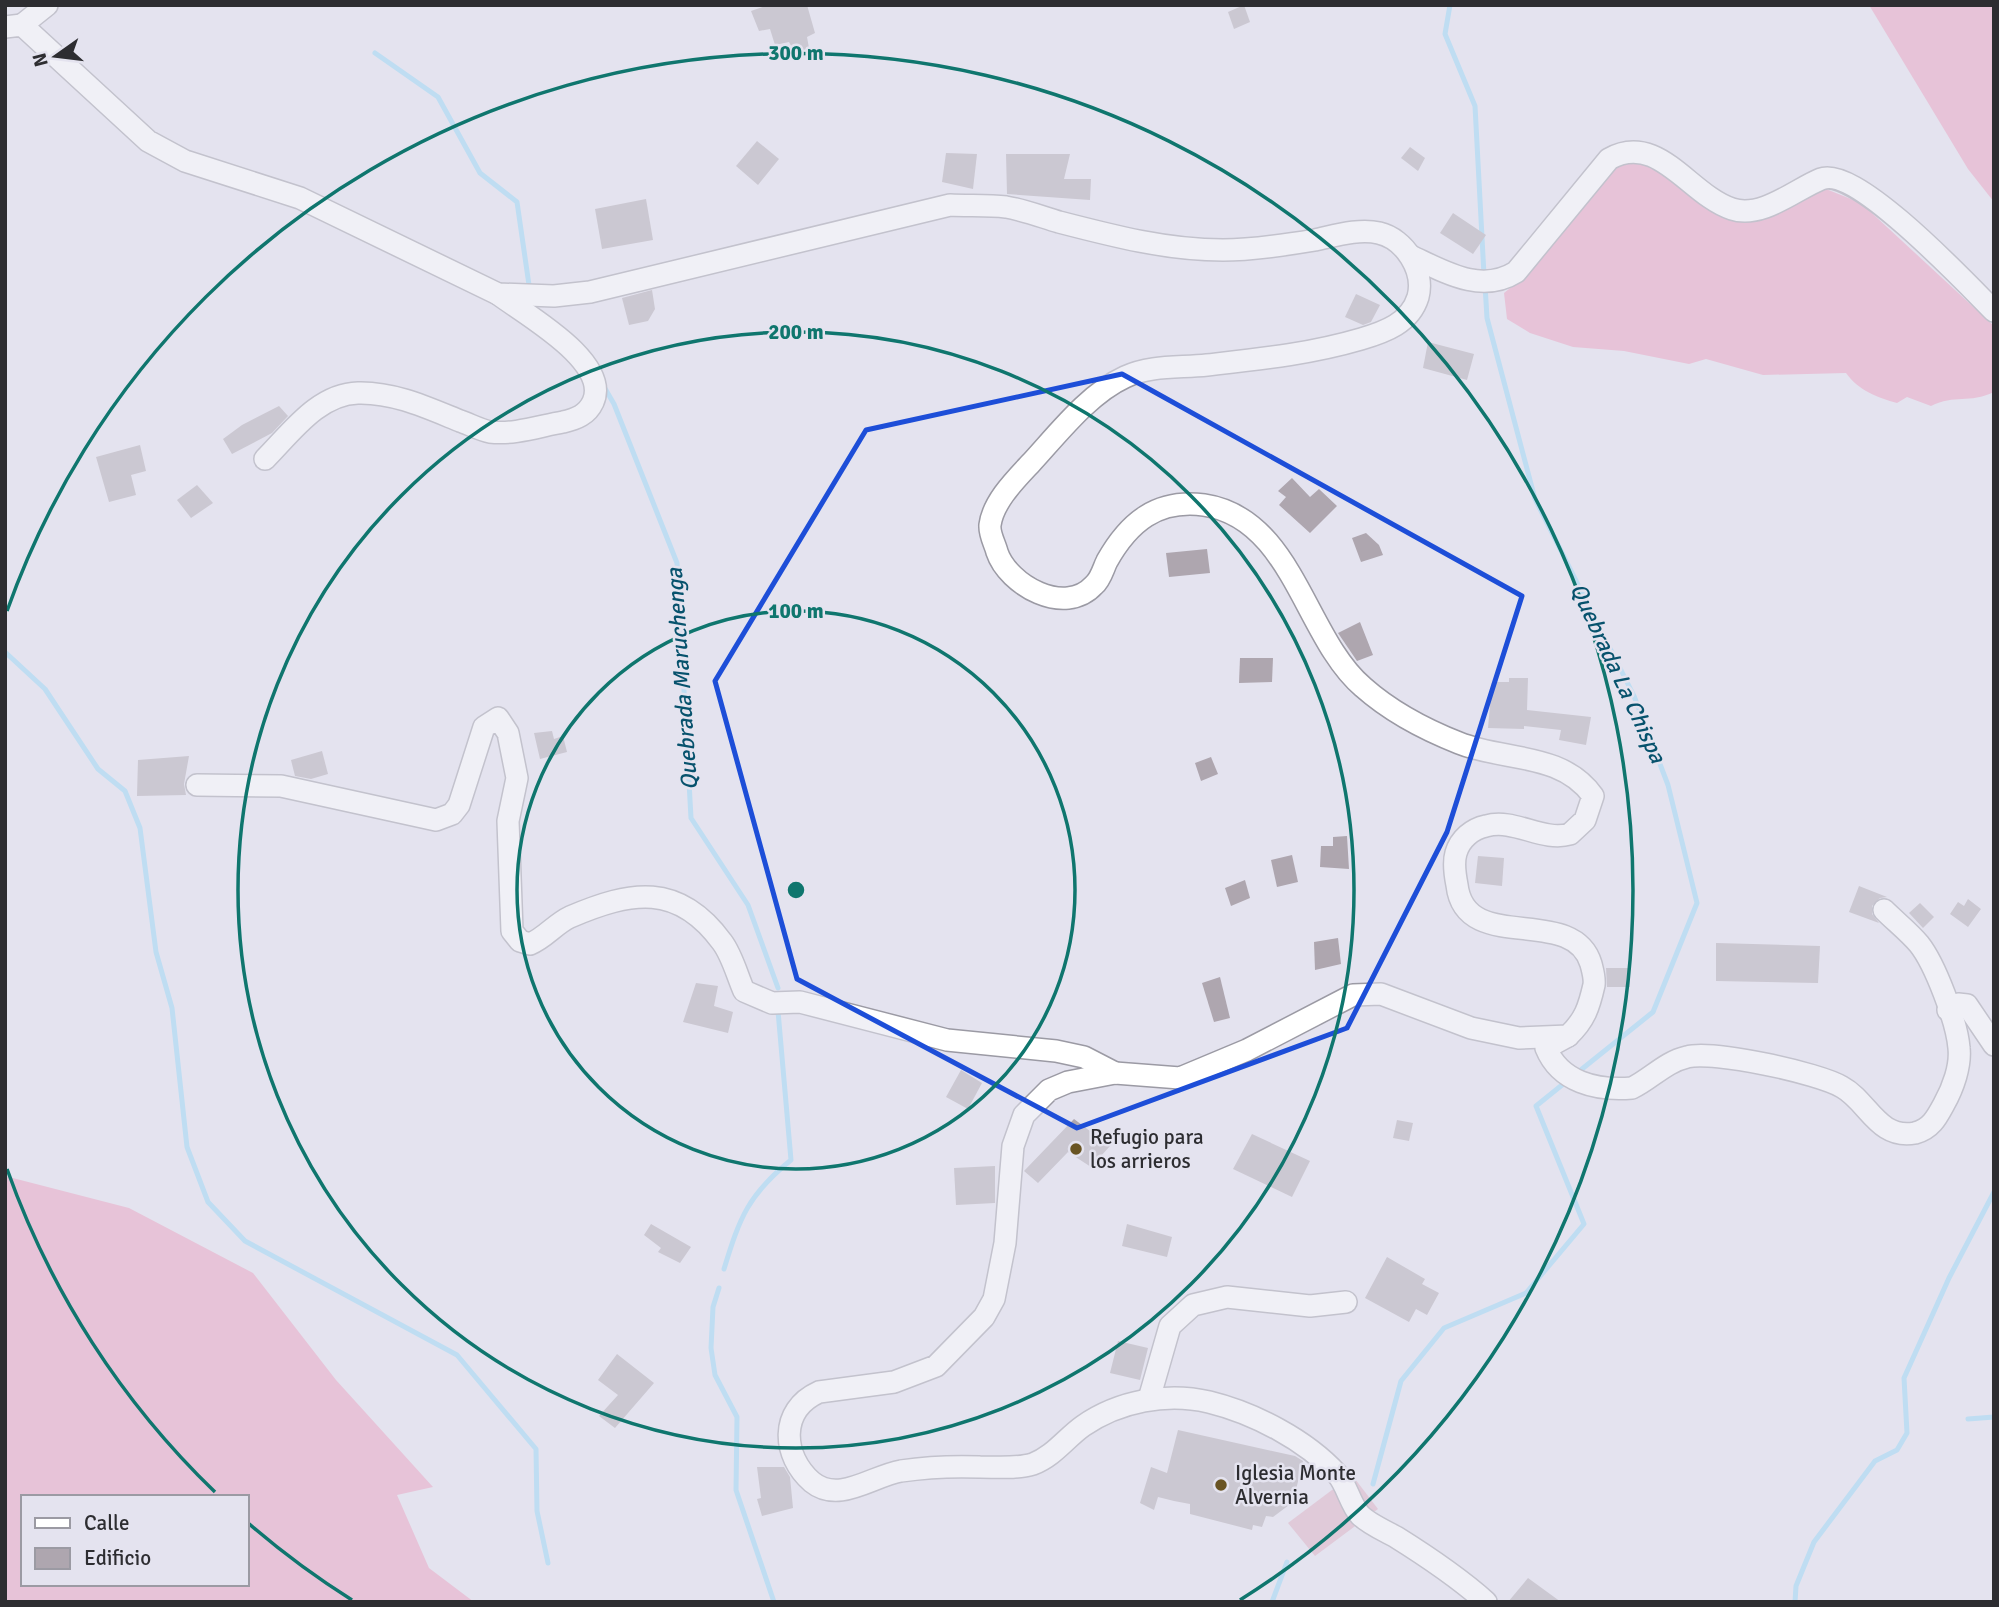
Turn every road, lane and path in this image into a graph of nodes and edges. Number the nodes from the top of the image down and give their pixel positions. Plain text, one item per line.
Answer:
1 (47, 5) edge
2 (14, 26) edge
3 (1411, 256) junction
4 (498, 294) junction
5 (1994, 311) edge
6 (265, 459) dead end
7 (197, 785) dead end
8 (1884, 911) dead end
9 (1948, 1010) junction
10 (1568, 1036) junction
11 (1994, 1045) edge
12 (1115, 1073) junction
13 (1346, 1302) dead end
14 (1149, 1399) junction
15 (1486, 1602) edge

1 - 2 street
2 - 4 street
3 - 4 street
3 - 5 street
3 - 10 street
4 - 6 street
7 - 12 street
8 - 9 street
9 - 10 street
9 - 11 street
10 - 12 street
12 - 14 street
13 - 14 street
14 - 15 street

